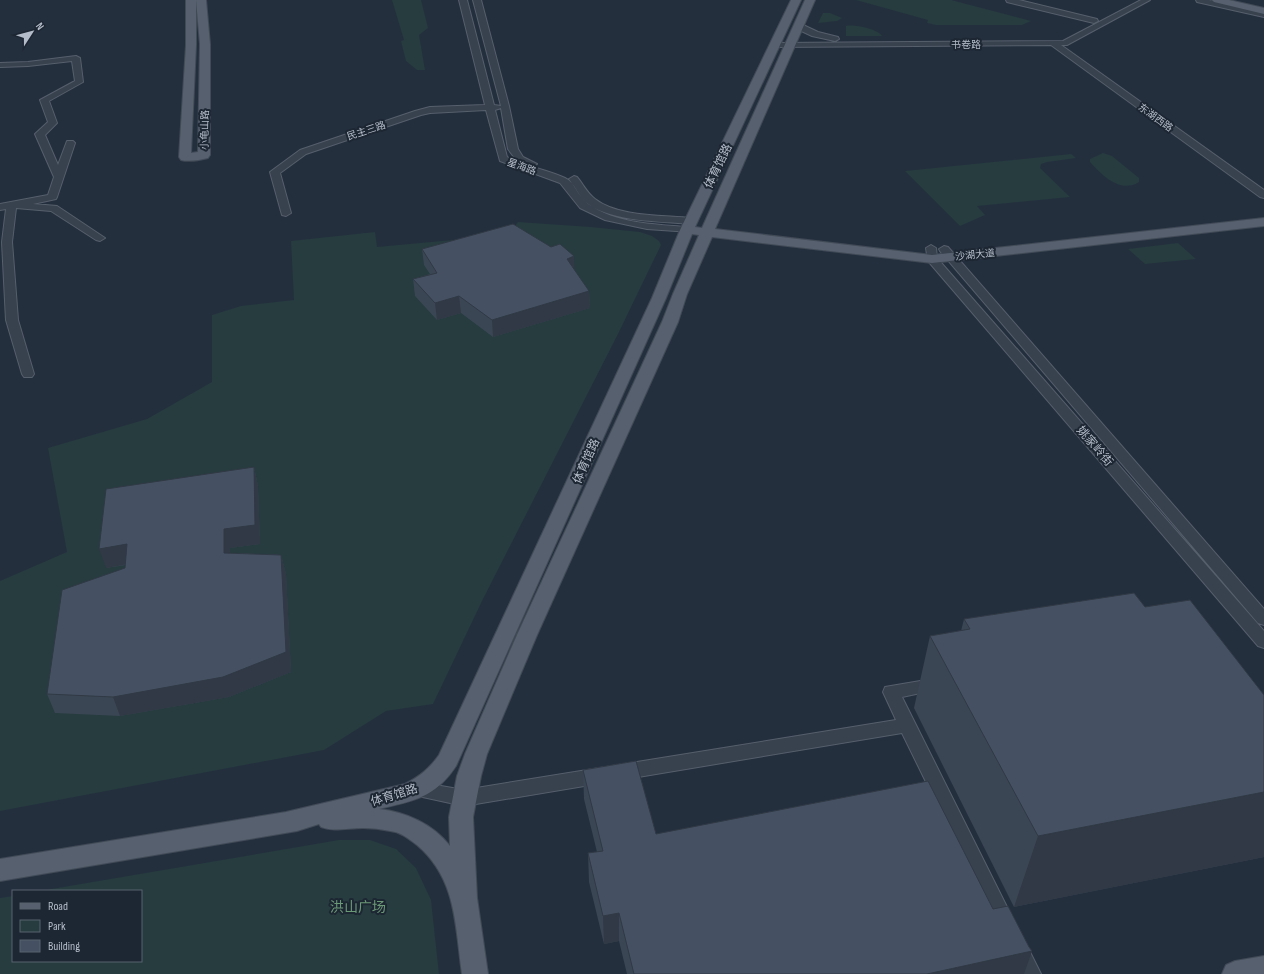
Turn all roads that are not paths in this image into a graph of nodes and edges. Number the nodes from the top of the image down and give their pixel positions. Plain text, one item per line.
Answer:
1 (191, 0) edge
2 (201, 0) edge
3 (463, 0) edge
4 (477, 0) edge
5 (796, 0) edge
6 (810, 0) edge
7 (1010, 0) edge
8 (1135, 0) edge
9 (1146, 0) edge
10 (1200, 0) edge
11 (1217, 0) edge
12 (1234, 0) edge
13 (1246, 2) edge
14 (1264, 7) edge
15 (1264, 11) edge
16 (1264, 14) edge
17 (1094, 21) junction
18 (798, 26) junction
19 (857, 41) junction
20 (1056, 41) junction
21 (776, 43) junction
22 (791, 43) junction
23 (816, 45) junction
24 (785, 55) junction
25 (0, 65) edge
26 (505, 106) junction
27 (489, 107) junction
28 (70, 143) dead end
29 (59, 178) junction
30 (1264, 186) edge
31 (1264, 195) edge
32 (11, 204) junction
33 (0, 207) edge
34 (286, 213) dead end
35 (1264, 215) edge
36 (1264, 222) edge
37 (699, 227) junction
38 (100, 238) dead end
39 (940, 253) junction
40 (28, 374) dead end
41 (1264, 619) edge
42 (1264, 642) edge
43 (953, 682) edge
44 (907, 725) junction
45 (418, 789) junction
46 (464, 798) junction
47 (286, 822) junction
48 (0, 870) edge
49 (464, 898) junction
50 (1264, 968) edge
51 (475, 974) edge
52 (1031, 974) edge
53 (1235, 974) edge

1 - 2 main road, 小龟山路
3 - 27 street, 星海路
4 - 26 street, 星海路
5 - 21 main road, 体育馆路
6 - 18 main road, 体育馆路
7 - 17 street
8 - 17 street, 书卷路
9 - 20 street, 书卷路
10 - 16 street
11 - 15 main road
12 - 13 main road
13 - 14 main road
17 - 20 street, 书卷路
18 - 19 street
18 - 22 main road, 体育馆路
19 - 20 street, 书卷路
19 - 22 street, 书卷路
20 - 23 street, 书卷路
20 - 30 street, 东湖西路
20 - 31 street, 东湖西路
21 - 22 street, 书卷路
21 - 37 main road, 体育馆路
22 - 23 street, 书卷路
22 - 24 main road, 体育馆路
23 - 24 street
24 - 37 main road, 体育馆路
25 - 29 street
26 - 27 street, 民主三路
26 - 37 street, 星海路
27 - 34 street, 民主三路
27 - 37 street, 星海路
28 - 29 street
29 - 32 street
32 - 33 street
32 - 38 street
32 - 40 street
35 - 39 main road, 沙湖大道
36 - 39 main road, 沙湖大道
37 - 39 main road, 沙湖大道
37 - 45 main road, 体育馆路
37 - 46 main road, 体育馆路
39 - 41 street, 姚家岭街
39 - 42 street, 姚家岭街
43 - 44 street
44 - 46 street
44 - 52 street
45 - 46 street
45 - 47 main road, 体育馆路
46 - 49 main road, 体育馆路
47 - 48 main road
47 - 49 main road
49 - 51 main road
50 - 53 main road

